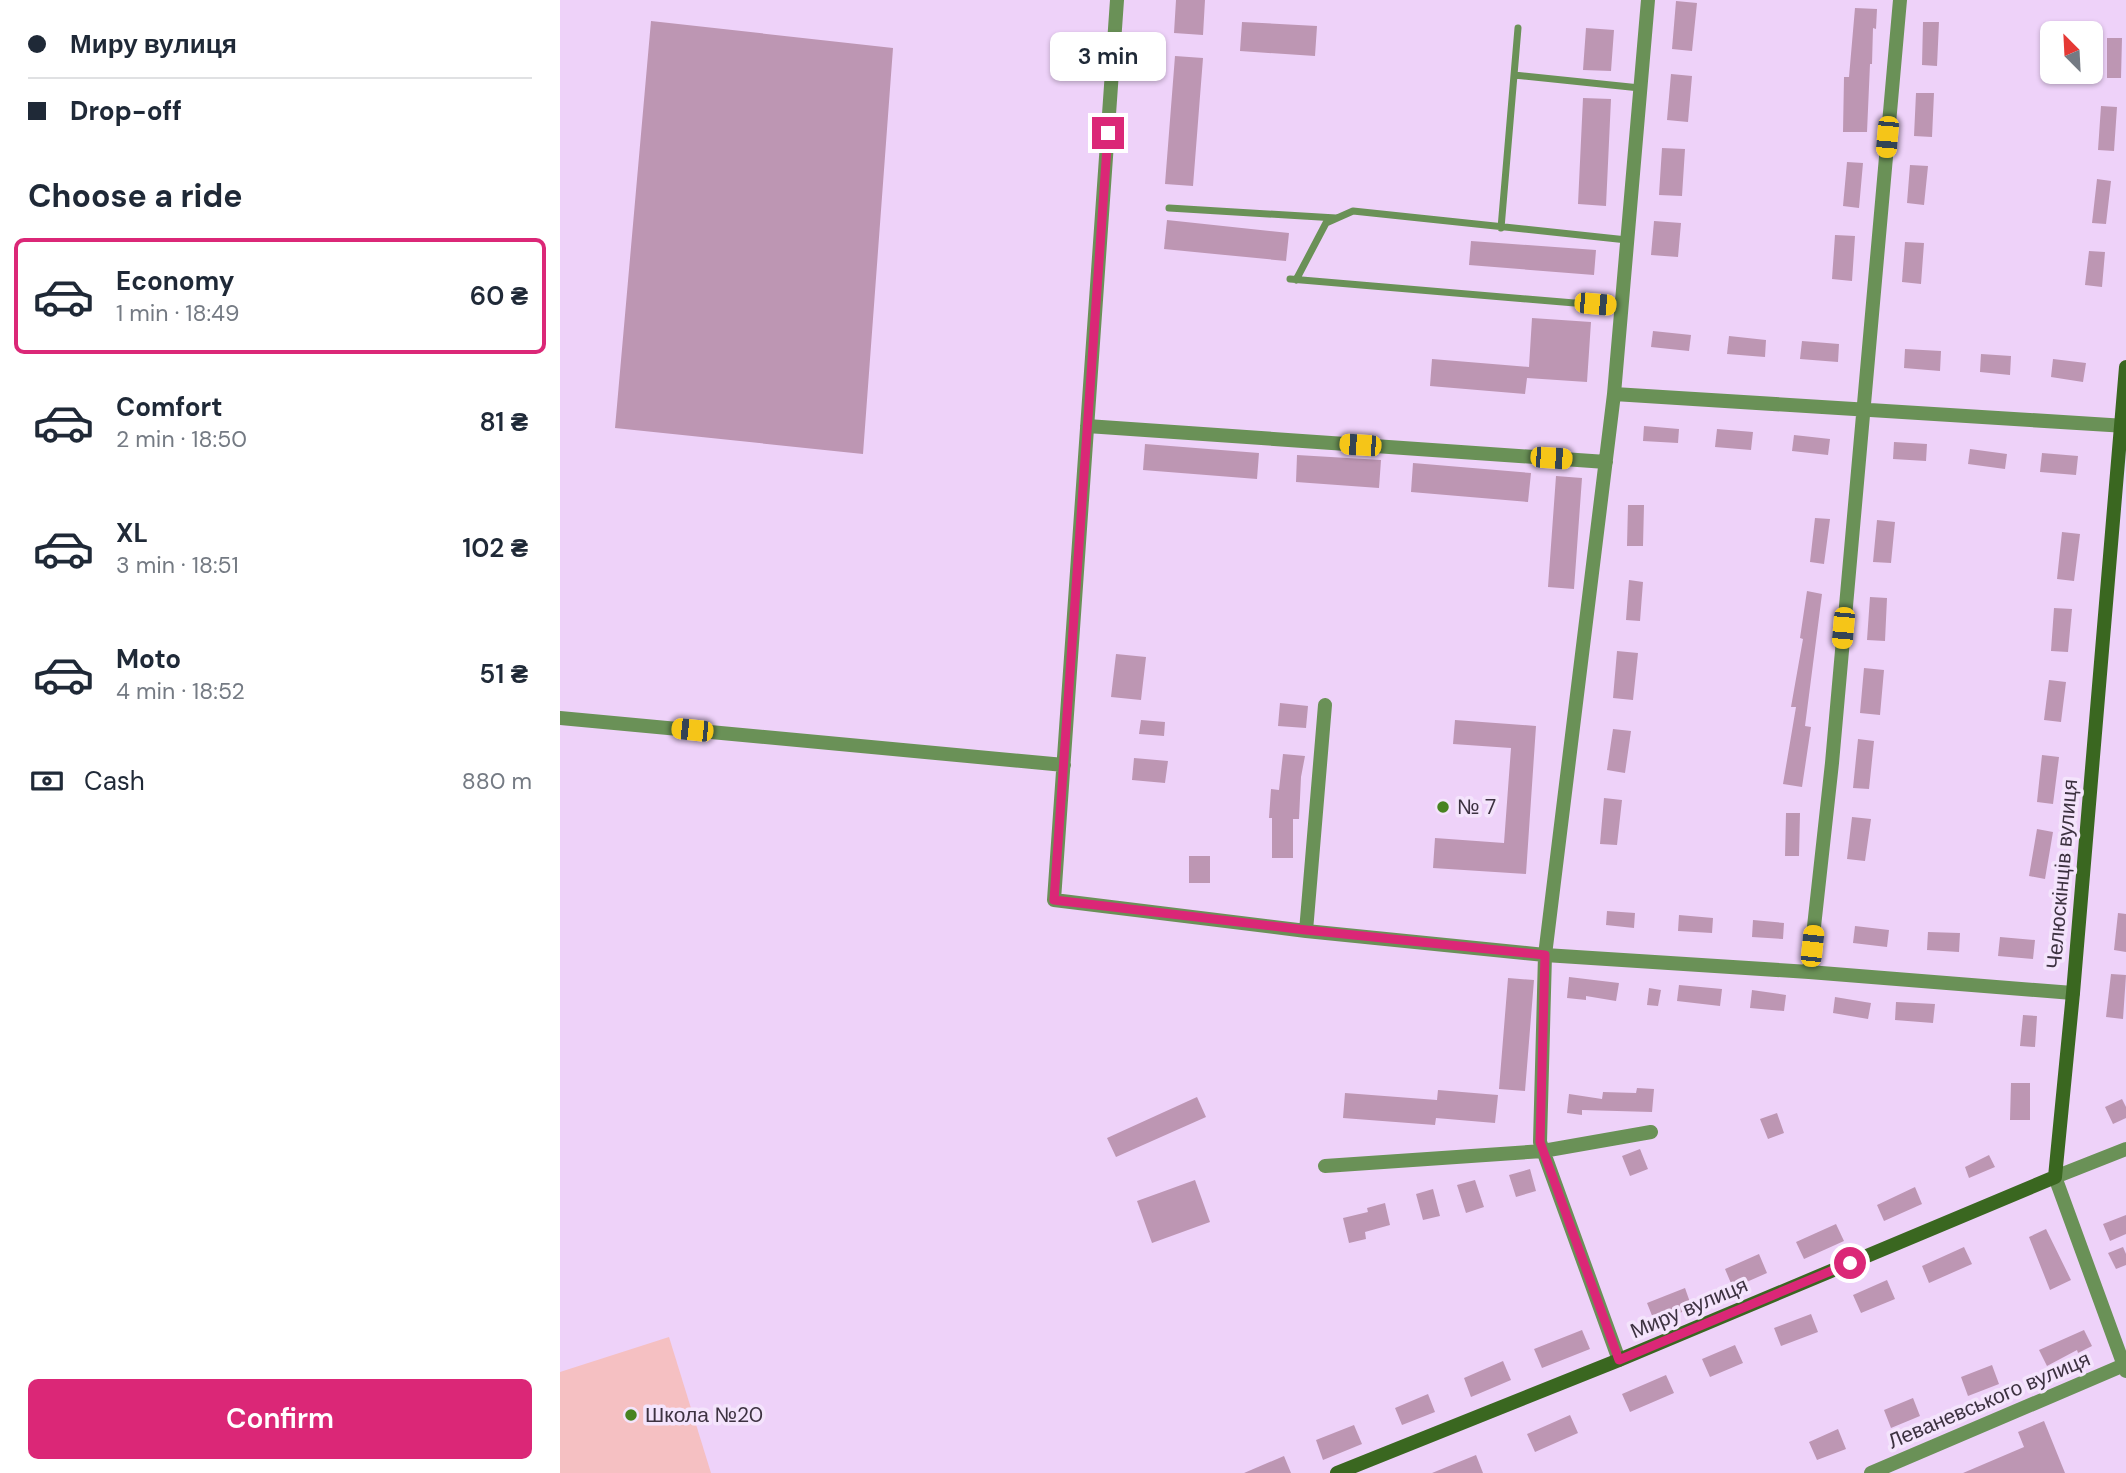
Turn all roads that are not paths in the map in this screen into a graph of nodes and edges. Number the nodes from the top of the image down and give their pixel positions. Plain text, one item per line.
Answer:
1 (1117, 0) edge
2 (1648, 0) edge
3 (1900, 0) edge
4 (1518, 28) dead end
5 (1514, 75) junction
6 (1640, 88) junction
7 (1168, 208) dead end
8 (1337, 218) junction
9 (1501, 228) junction
10 (1628, 240) junction
11 (1622, 307) junction
12 (2126, 368) edge
13 (1614, 394) junction
14 (1862, 411) junction
15 (1087, 426) junction
16 (2123, 426) edge
17 (1606, 462) junction
18 (1325, 705) dead end
19 (560, 718) edge
20 (1064, 765) junction
21 (1306, 930) junction
22 (1545, 955) junction
23 (1809, 971) junction
24 (2073, 993) junction
25 (1651, 1132) dead end
26 (2126, 1149) edge
27 (1543, 1151) junction
28 (1325, 1166) dead end
29 (2055, 1177) junction
30 (1619, 1360) junction
31 (2125, 1368) edge
32 (1336, 1473) edge
33 (1871, 1473) edge

1 - 15 street
2 - 6 street
3 - 14 street
4 - 5 lane
5 - 6 lane
5 - 9 lane
6 - 10 street
7 - 8 lane
8 - 9 lane
8 - 11 lane
9 - 10 lane
10 - 11 street
11 - 13 street
12 - 16 main road, Челюскінців вулиця
13 - 14 street
13 - 17 street
14 - 16 street
14 - 23 street
15 - 17 street
15 - 20 street
16 - 24 main road, Челюскінців вулиця
17 - 22 street
18 - 21 street
19 - 20 street
20 - 21 street
21 - 22 street
22 - 23 street
22 - 27 street
23 - 24 street
24 - 29 main road, Челюскінців вулиця
25 - 27 street
26 - 29 street
27 - 28 street
27 - 30 street
29 - 30 main road, Миру вулиця
29 - 31 street, Челюскінців вулиця
30 - 32 main road, Миру вулиця
31 - 33 street, Леваневського вулиця

